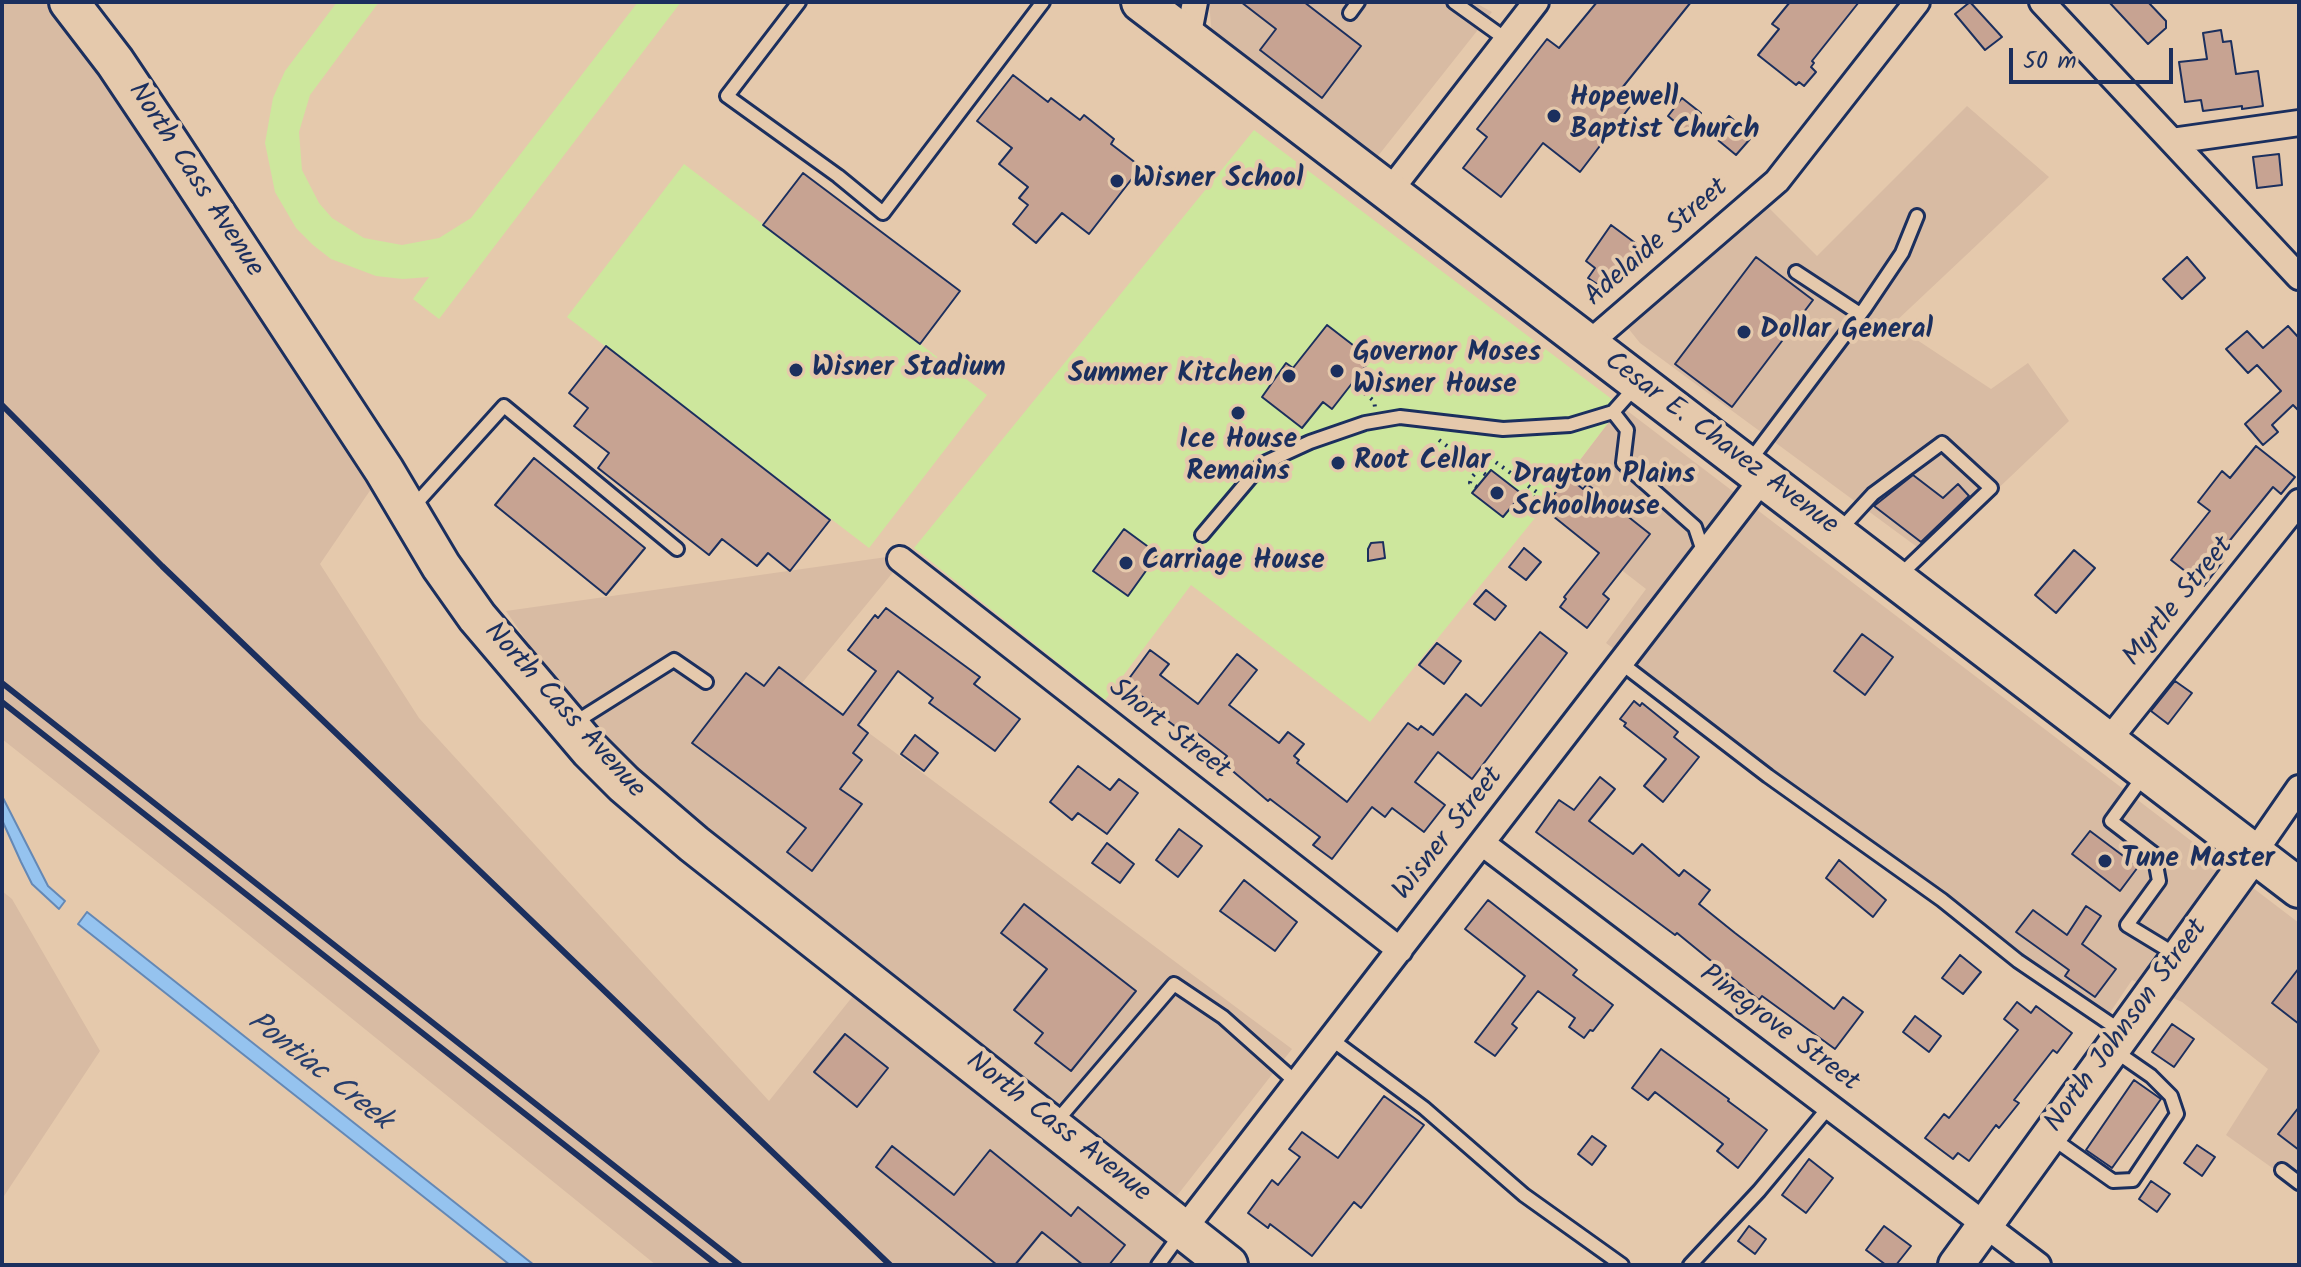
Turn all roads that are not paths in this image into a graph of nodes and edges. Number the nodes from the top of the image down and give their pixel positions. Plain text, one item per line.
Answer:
1 (69, 2) edge
2 (799, 2) edge
3 (1043, 2) edge
4 (1141, 2) edge
5 (1358, 2) edge
6 (1454, 2) edge
7 (1917, 2) edge
8 (2042, 2) edge
9 (1532, 5) edge
10 (1350, 13) dead end
11 (1191, 20) edge
12 (1507, 40) junction
13 (2299, 123) edge
14 (2172, 141) junction
15 (1389, 192) junction
16 (1917, 216) dead end
17 (1796, 272) dead end
18 (2299, 277) edge
19 (1860, 314) junction
20 (1588, 344) junction
21 (1639, 382) junction
22 (1613, 412) junction
23 (1755, 471) junction
24 (2299, 502) edge
25 (409, 512) junction
26 (1837, 534) junction
27 (1202, 535) dead end
28 (677, 549) dead end
29 (1704, 555) junction
30 (900, 559) dead end
31 (1896, 579) junction
32 (1621, 663) junction
33 (706, 682) dead end
34 (568, 727) junction
35 (2108, 741) junction
36 (2147, 771) junction
37 (2299, 788) edge
38 (1482, 843) junction
39 (2254, 853) junction
40 (2299, 888) edge
41 (1400, 950) junction
42 (2179, 957) junction
43 (1331, 1039) junction
44 (2118, 1041) junction
45 (1297, 1083) junction
46 (1829, 1107) junction
47 (1052, 1125) junction
48 (2049, 1136) junction
49 (2282, 1170) dead end
50 (2299, 1183) edge
51 (1985, 1225) junction
52 (1184, 1229) junction
53 (1158, 1265) edge
54 (1228, 1265) edge
55 (1622, 1265) edge
56 (1690, 1265) edge
57 (1956, 1265) edge
58 (2038, 1265) edge

1 - 25 main road, North Cass Avenue
2 - 3 lane
4 - 11 main road, Cesar E. Chavez Avenue
5 - 10 lane
6 - 12 lane
7 - 20 street, Adelaide Street
8 - 14 street
9 - 12 street
11 - 15 main road, Cesar E. Chavez Avenue
12 - 15 street
13 - 14 street
14 - 18 street
15 - 20 main road, Cesar E. Chavez Avenue
16 - 19 lane
17 - 19 lane
19 - 23 lane
20 - 21 main road, Cesar E. Chavez Avenue
21 - 22 lane
21 - 23 main road, Cesar E. Chavez Avenue
22 - 27 lane
22 - 29 lane
23 - 26 main road, Cesar E. Chavez Avenue
23 - 29 street, Wisner Street
24 - 35 street, Myrtle Street
25 - 28 lane
25 - 34 main road, North Cass Avenue
26 - 31 main road, Cesar E. Chavez Avenue
26 - 31 lane
29 - 32 street, Wisner Street
30 - 41 street, Short Street
31 - 35 main road, Cesar E. Chavez Avenue
32 - 38 street, Wisner Street
32 - 44 lane
33 - 34 lane
34 - 47 main road, North Cass Avenue
35 - 36 main road, Cesar E. Chavez Avenue
36 - 39 main road, Cesar E. Chavez Avenue
36 - 42 lane
37 - 39 street, North Johnson Street
38 - 41 street, Wisner Street
38 - 46 street, Pinegrove Street
39 - 40 main road, Cesar E. Chavez Avenue
39 - 42 street, North Johnson Street
41 - 43 street, Wisner Street
42 - 44 street, North Johnson Street
43 - 45 street, Wisner Street
43 - 55 lane
44 - 48 street, North Johnson Street
44 - 48 lane
45 - 47 lane
45 - 52 street, Wisner Street
46 - 51 street, Pinegrove Street
46 - 56 lane
47 - 52 main road, North Cass Avenue
48 - 51 street, North Johnson Street
49 - 50 lane
51 - 57 street, North Johnson Street
51 - 58 street, Pinegrove Street
52 - 53 lane
52 - 54 main road, North Cass Avenue

